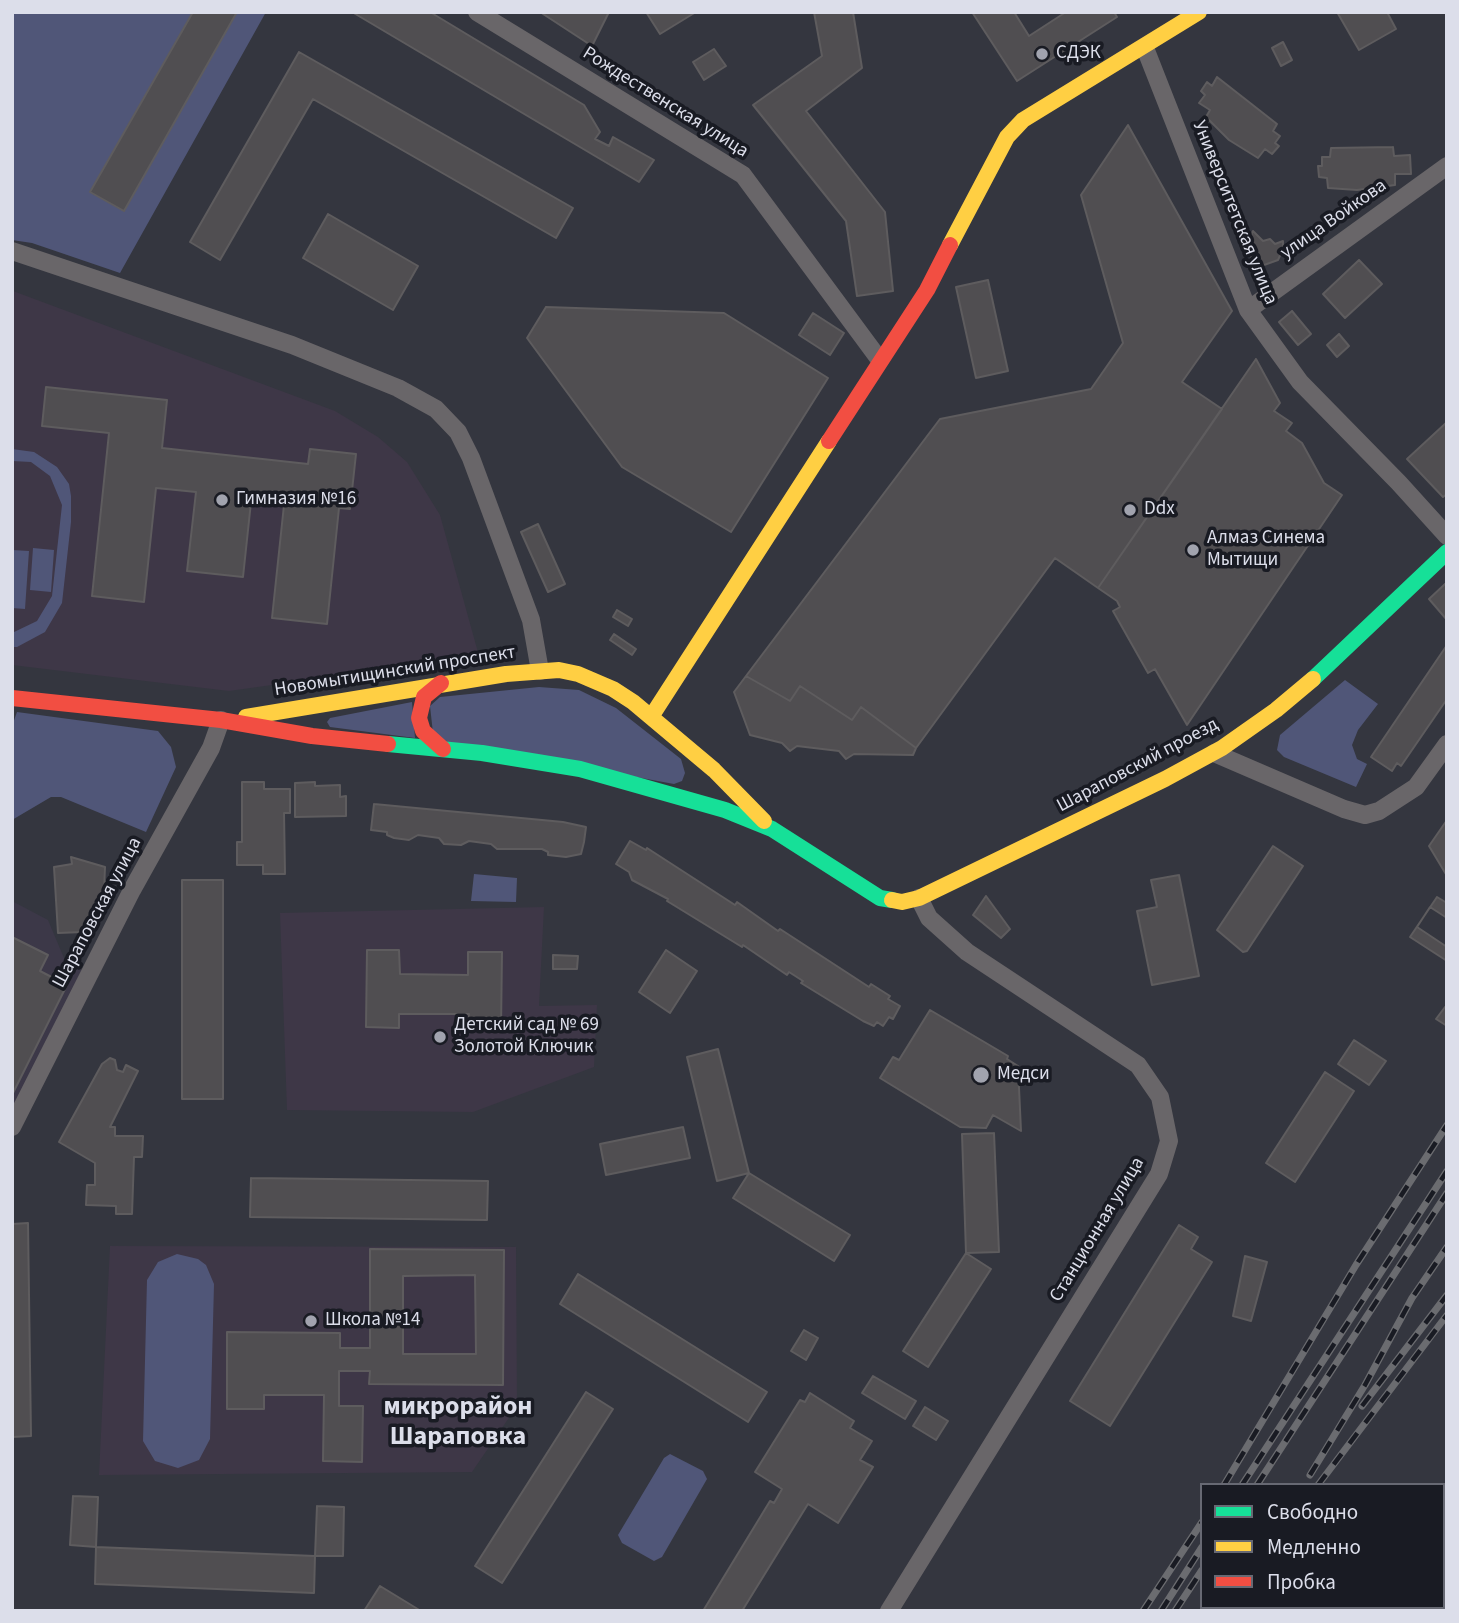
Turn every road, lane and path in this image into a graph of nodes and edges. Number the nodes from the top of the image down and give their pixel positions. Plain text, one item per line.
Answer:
1 (477, 12) edge
2 (1199, 12) edge
3 (1145, 48) junction
4 (1447, 166) edge
5 (12, 251) edge
6 (1248, 310) junction
7 (879, 359) junction
8 (1447, 536) edge
9 (1447, 552) edge
10 (540, 671) junction
11 (441, 683) junction
12 (12, 698) edge
13 (652, 717) junction
14 (221, 720) junction
15 (1447, 744) edge
16 (687, 746) junction
17 (443, 749) junction
18 (1214, 752) junction
19 (674, 794) junction
20 (772, 829) junction
21 (919, 898) junction
22 (12, 1127) edge
23 (889, 1611) edge

1 - 7 street, Рождественская улица
2 - 3 main road
3 - 6 street, Университетская улица
3 - 7 main road
4 - 6 street, улица Войкова
5 - 10 street
6 - 8 street, Университетская улица
7 - 13 main road
9 - 18 main road, Шараповский проезд
10 - 11 main road, Новомытищинский проспект
10 - 13 main road, Новомытищинский проспект
11 - 14 main road, Новомытищинский проспект
11 - 17 main road
12 - 14 main road, Новомытищинский проспект
13 - 16 main road, Новомытищинский проспект
14 - 17 main road, Новомытищинский проспект
14 - 22 street, Шараповская улица
15 - 18 street
16 - 19 main road
16 - 20 main road, Новомытищинский проспект
17 - 19 main road, Новомытищинский проспект
18 - 21 main road, Шараповский проезд
19 - 20 main road, Новомытищинский проспект
20 - 21 main road, Новомытищинский проспект
21 - 23 street, Станционная улица

